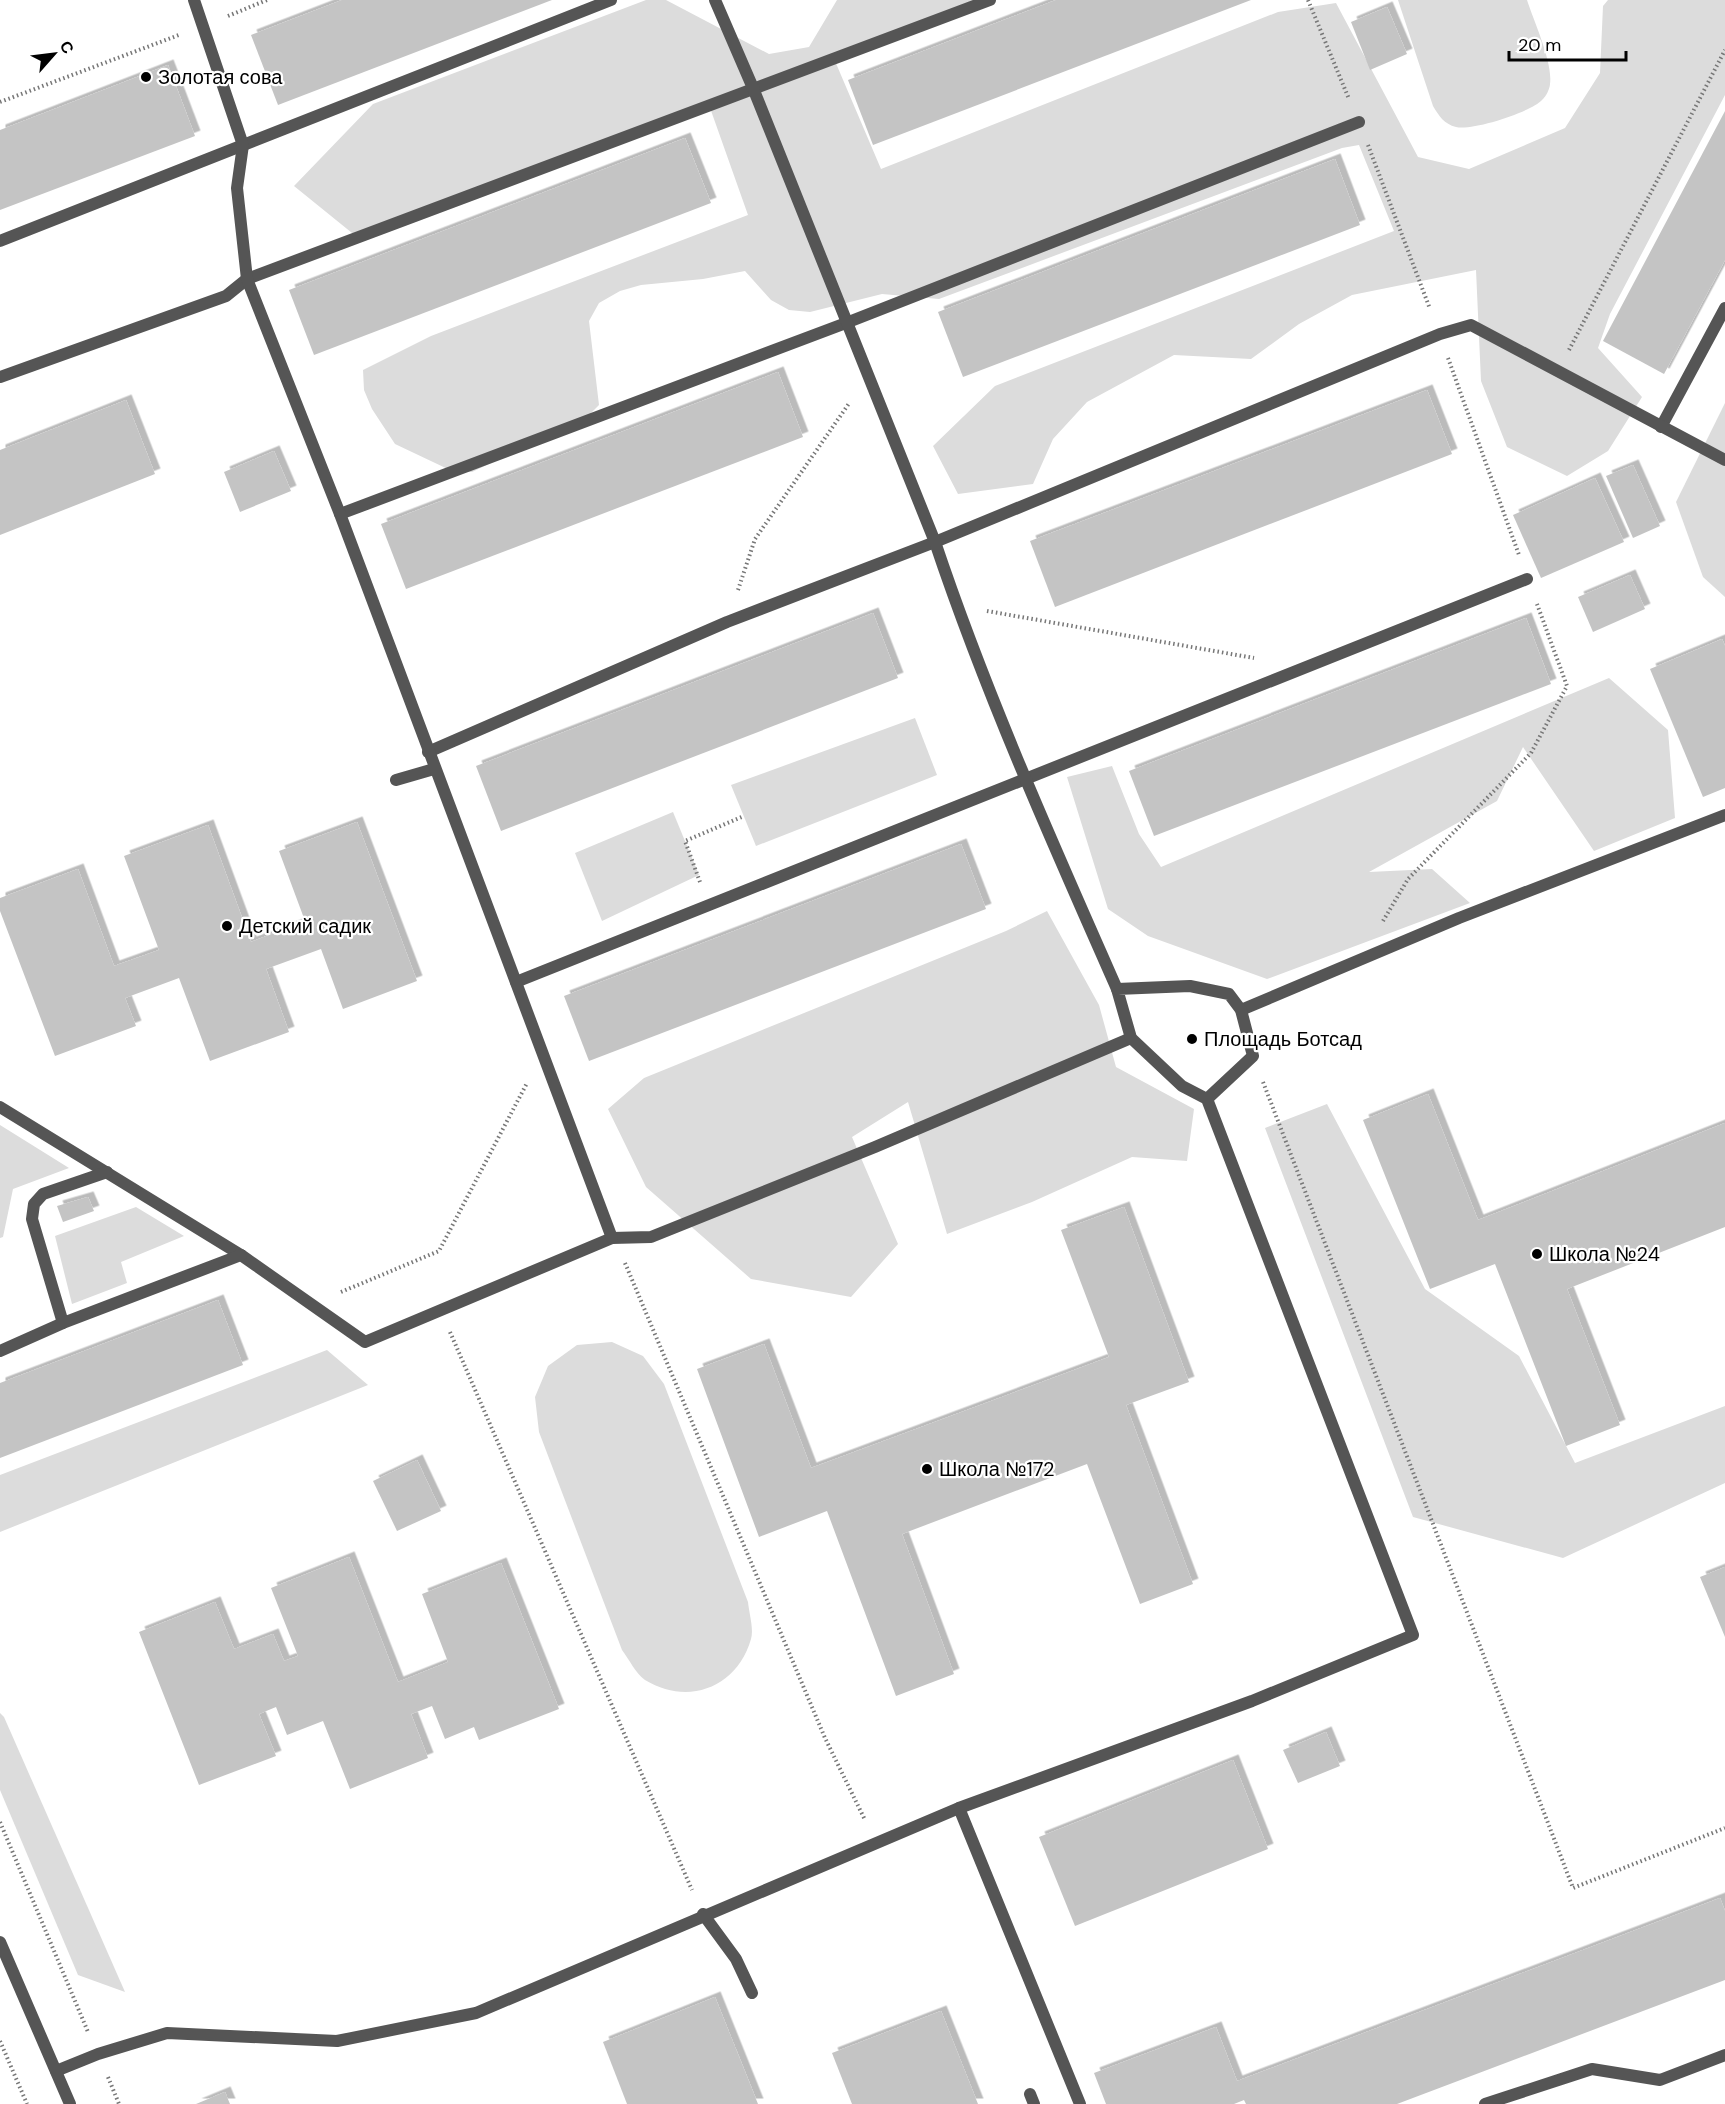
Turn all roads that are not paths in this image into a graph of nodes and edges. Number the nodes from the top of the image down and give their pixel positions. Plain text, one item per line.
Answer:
1 (194, 0) edge
2 (611, 0) edge
3 (715, 0) edge
4 (990, 0) edge
5 (753, 88) junction
6 (1359, 122) road end
7 (243, 145) junction
8 (0, 241) edge
9 (247, 279) junction
10 (1725, 308) edge
11 (846, 323) junction
12 (0, 377) edge
13 (1661, 427) junction
14 (1725, 460) edge
15 (340, 514) junction
16 (935, 542) junction
17 (1527, 579) road end
18 (428, 753) junction
19 (434, 769) junction
20 (1025, 779) junction
21 (396, 780) dead end
22 (1725, 815) edge
23 (516, 982) junction
24 (1117, 989) junction
25 (1241, 1010) junction
26 (1131, 1038) junction
27 (1207, 1099) junction
28 (0, 1107) edge
29 (107, 1172) junction
30 (612, 1238) junction
31 (241, 1255) junction
32 (63, 1323) junction
33 (0, 1351) edge
34 (959, 1808) junction
35 (703, 1914) junction
36 (0, 1942) edge
37 (752, 1993) dead end
38 (1725, 2055) edge
39 (56, 2071) junction
40 (70, 2104) edge
41 (1080, 2104) edge
42 (1485, 2104) edge

1 - 7 street
2 - 7 street
3 - 5 street
4 - 5 street
5 - 9 street
5 - 11 street
6 - 11 street
7 - 8 street
7 - 9 street
9 - 12 street
9 - 15 street
10 - 13 street
11 - 15 street
11 - 16 street
13 - 14 street
13 - 16 street
15 - 18 street
16 - 18 street
16 - 20 street
17 - 20 street
18 - 19 street
19 - 21 street
19 - 23 street
20 - 23 street
20 - 24 street
22 - 25 street
23 - 30 street
24 - 25 street
24 - 26 street
25 - 27 street
26 - 27 street
26 - 30 street
27 - 34 street
28 - 29 street
29 - 31 street
29 - 32 street
30 - 31 street
31 - 32 street
32 - 33 street
34 - 35 street
34 - 41 street
35 - 37 street
35 - 39 street
36 - 39 street
38 - 42 street
39 - 40 street

